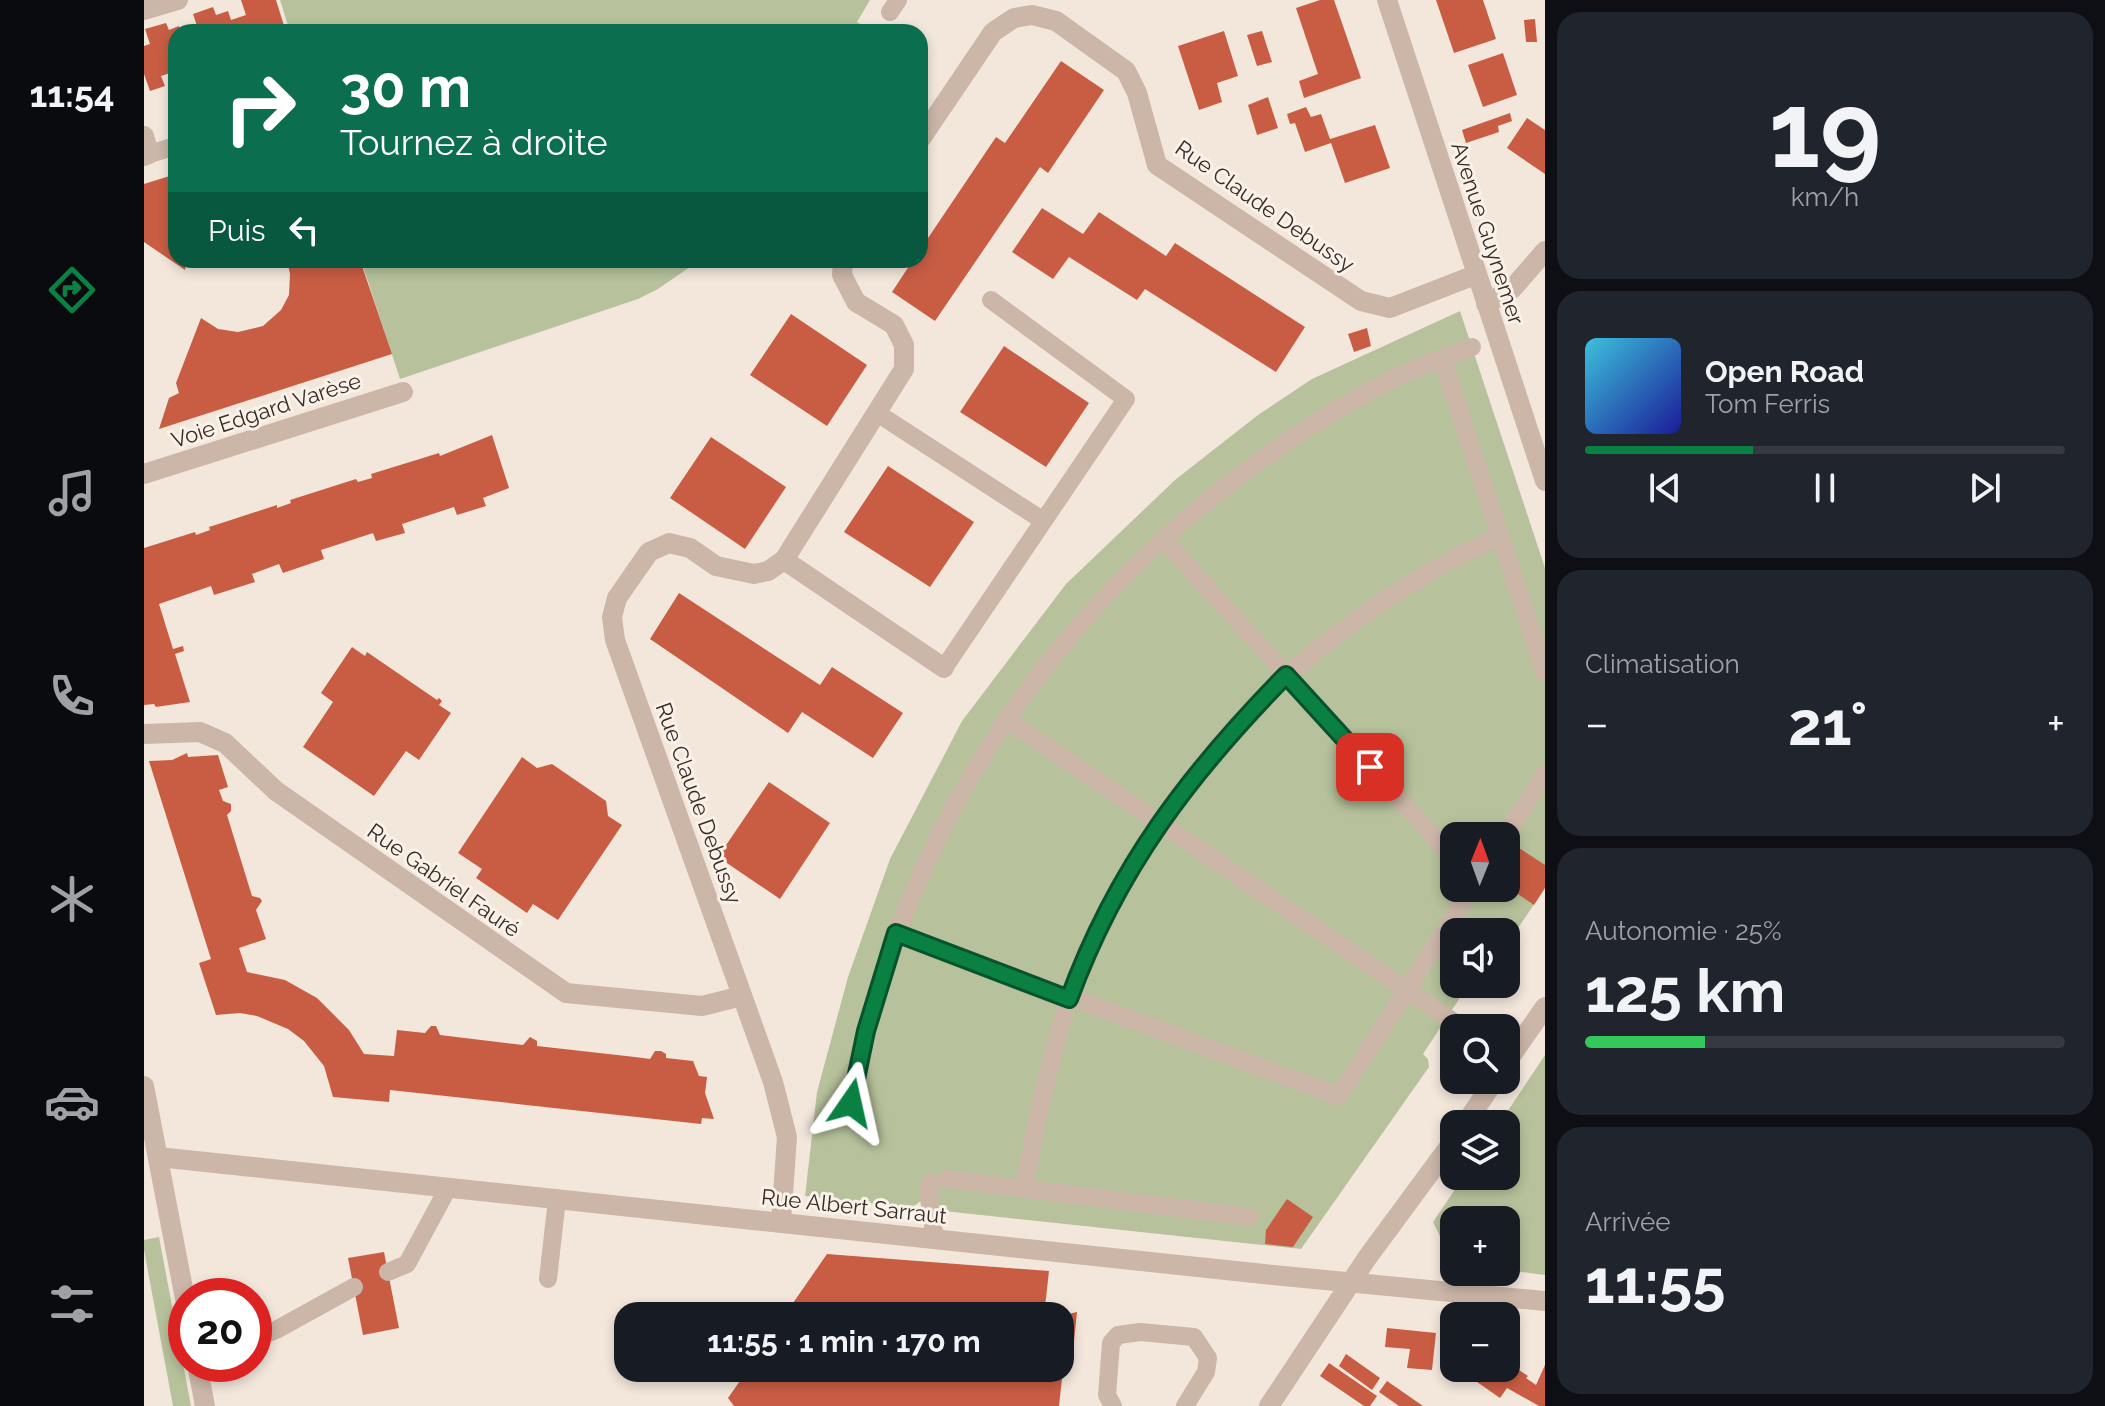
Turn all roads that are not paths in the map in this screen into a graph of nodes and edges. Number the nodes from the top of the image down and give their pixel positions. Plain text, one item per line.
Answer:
1 (178, 0) edge
2 (1387, 0) edge
3 (144, 10) edge
4 (928, 128) edge
5 (168, 147) edge
6 (146, 149) edge
7 (1545, 251) edge
8 (842, 268) edge
9 (1475, 275) junction
10 (991, 300) dead end
11 (1486, 304) junction
12 (1472, 347) dead end
13 (1442, 358) junction
14 (403, 392) dead end
15 (877, 413) junction
16 (144, 474) edge
17 (1545, 481) edge
18 (1042, 520) junction
19 (1499, 536) junction
20 (1163, 539) junction
21 (784, 560) junction
22 (944, 668) joint
23 (1545, 673) edge
24 (1286, 675) junction
25 (1006, 719) junction
26 (144, 734) edge
27 (1545, 774) edge
28 (1158, 822) junction
29 (1514, 822) edge
30 (1440, 844) edge
31 (1463, 902) edge
32 (896, 933) junction
33 (1407, 990) junction
34 (742, 996) junction
35 (1069, 999) junction
36 (1545, 1007) edge
37 (1442, 1014) edge
38 (1520, 1042) edge
39 (144, 1086) edge
40 (851, 1103) dead end
41 (151, 1157) edge
42 (1440, 1159) edge
43 (448, 1188) junction
44 (1024, 1189) junction
45 (557, 1199) junction
46 (1250, 1217) dead end
47 (781, 1222) junction
48 (935, 1239) junction
49 (388, 1272) dead end
50 (180, 1278) edge
51 (548, 1279) dead end
52 (1351, 1282) junction
53 (354, 1287) dead end
54 (1545, 1301) edge
55 (272, 1330) edge
56 (200, 1382) edge
57 (205, 1406) edge
58 (1113, 1406) edge
59 (1185, 1406) edge
60 (1269, 1406) edge

1 - 3 street
2 - 9 street, Avenue Guynemer
4 - 9 street, Rue Claude Debussy
5 - 6 lane
7 - 11 street
8 - 15 street
9 - 11 street, Avenue Guynemer
10 - 18 lane
11 - 17 street, Avenue Guynemer
12 - 13 lane
13 - 19 lane
13 - 20 lane
14 - 16 street, Voie Edgard Varèse
15 - 18 lane
15 - 21 street
18 - 22 lane
19 - 23 lane
19 - 24 lane
20 - 24 lane
20 - 25 lane
21 - 22 street
21 - 34 street, Rue Claude Debussy
24 - 28 lane
24 - 30 lane
25 - 28 lane
25 - 32 lane
26 - 34 street, Rue Gabriel Fauré
27 - 29 lane
28 - 33 lane
28 - 35 lane
31 - 33 lane
32 - 35 lane
32 - 40 lane
33 - 35 lane
33 - 37 lane
34 - 47 street, Rue Claude Debussy
35 - 44 lane
36 - 38 street
39 - 41 street
41 - 43 street, Rue Albert Sarraut
41 - 50 street
42 - 52 street
43 - 45 street, Rue Albert Sarraut
43 - 49 lane
44 - 46 lane
44 - 48 lane
45 - 47 street, Rue Albert Sarraut
45 - 51 lane
47 - 48 street, Rue Albert Sarraut
48 - 52 street, Rue Albert Sarraut
52 - 54 street, Rue Albert Sarraut
52 - 60 street
53 - 55 lane
56 - 57 street
58 - 59 lane

